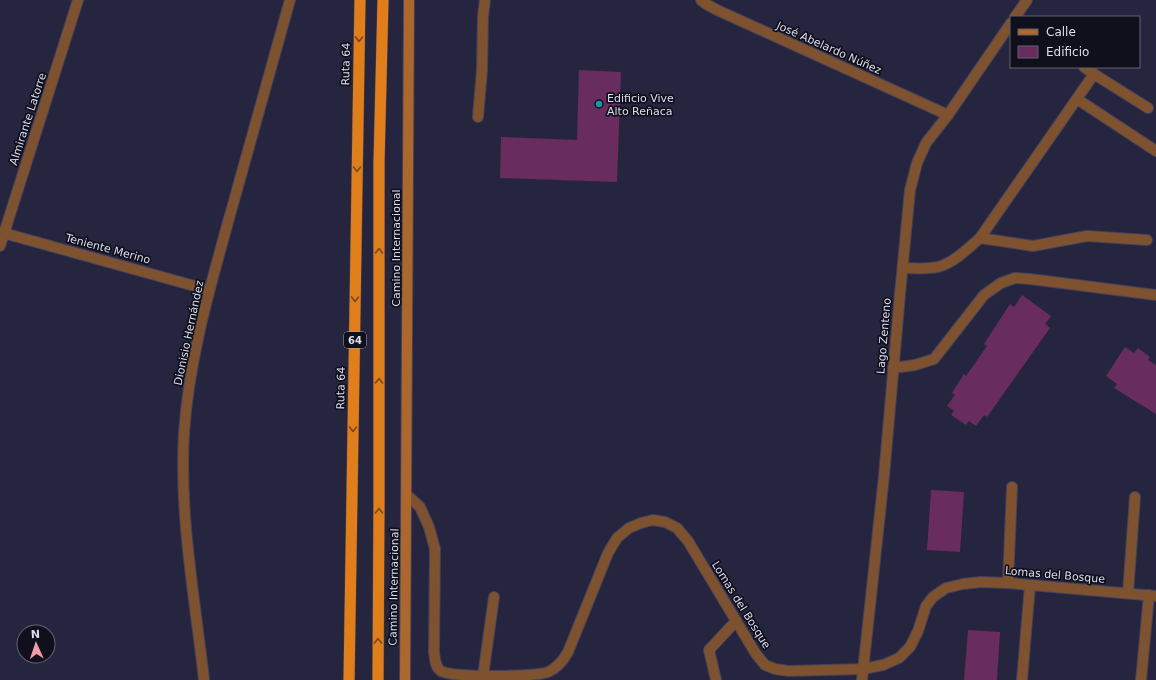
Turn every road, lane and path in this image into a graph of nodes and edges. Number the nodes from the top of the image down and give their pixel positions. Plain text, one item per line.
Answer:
1 (78, 0) edge
2 (290, 0) edge
3 (360, 0) edge
4 (383, 0) edge
5 (410, 0) edge
6 (485, 0) edge
7 (701, 0) edge
8 (1027, 0) edge
9 (1017, 16) edge
10 (1010, 25) edge
11 (1085, 68) edge
12 (1094, 74) junction
13 (1077, 99) junction
14 (1148, 108) dead end
15 (948, 115) junction
16 (478, 117) dead end
17 (1156, 151) edge
18 (2, 233) edge
19 (980, 238) junction
20 (1147, 240) dead end
21 (0, 246) edge
22 (903, 268) junction
23 (209, 290) junction
24 (1156, 295) edge
25 (894, 368) junction
26 (1012, 487) dead end
27 (407, 495) junction
28 (1135, 497) dead end
29 (1008, 583) junction
30 (1030, 585) junction
31 (1128, 593) junction
32 (1152, 596) edge
33 (494, 598) dead end
34 (736, 622) junction
35 (863, 669) junction
36 (483, 676) junction
37 (204, 680) edge
38 (349, 680) edge
39 (378, 680) edge
40 (405, 680) edge
41 (716, 680) edge
42 (862, 680) edge
43 (1022, 680) edge
44 (1141, 680) edge

1 - 18 street, Almirante Latorre
2 - 23 street, Dionisio Hernández
3 -> 38 highway, Ruta 64 / 64
39 -> 4 highway, 64
5 - 27 main road, Camino Internacional
6 - 16 street
7 - 15 street, José Abelardo Núñez
8 - 9 street
10 - 15 street, Lago Zenteno
11 - 12 street
12 - 13 street
12 - 14 street
13 - 17 street
13 - 19 street
15 - 22 street, Lago Zenteno
18 - 21 street, Almirante Latorre
18 - 23 street, Teniente Merino
19 - 20 street
19 - 22 street
22 - 25 street, Lago Zenteno
23 - 37 street, Dionisio Hernández
24 - 25 street
25 - 35 street, Lago Zenteno
26 - 29 street
27 - 36 street, Lomas del Bosque
27 - 40 main road, Camino Internacional
28 - 31 street
29 - 30 street, Lomas del Bosque
29 - 35 street, Lomas del Bosque
30 - 31 street, Lomas del Bosque
30 - 43 street
31 - 32 street, Lomas del Bosque
32 - 44 street
33 - 36 street
34 - 35 street, Lomas del Bosque
34 - 36 street, Lomas del Bosque
34 - 41 street
35 - 42 street, Lago Zenteno

